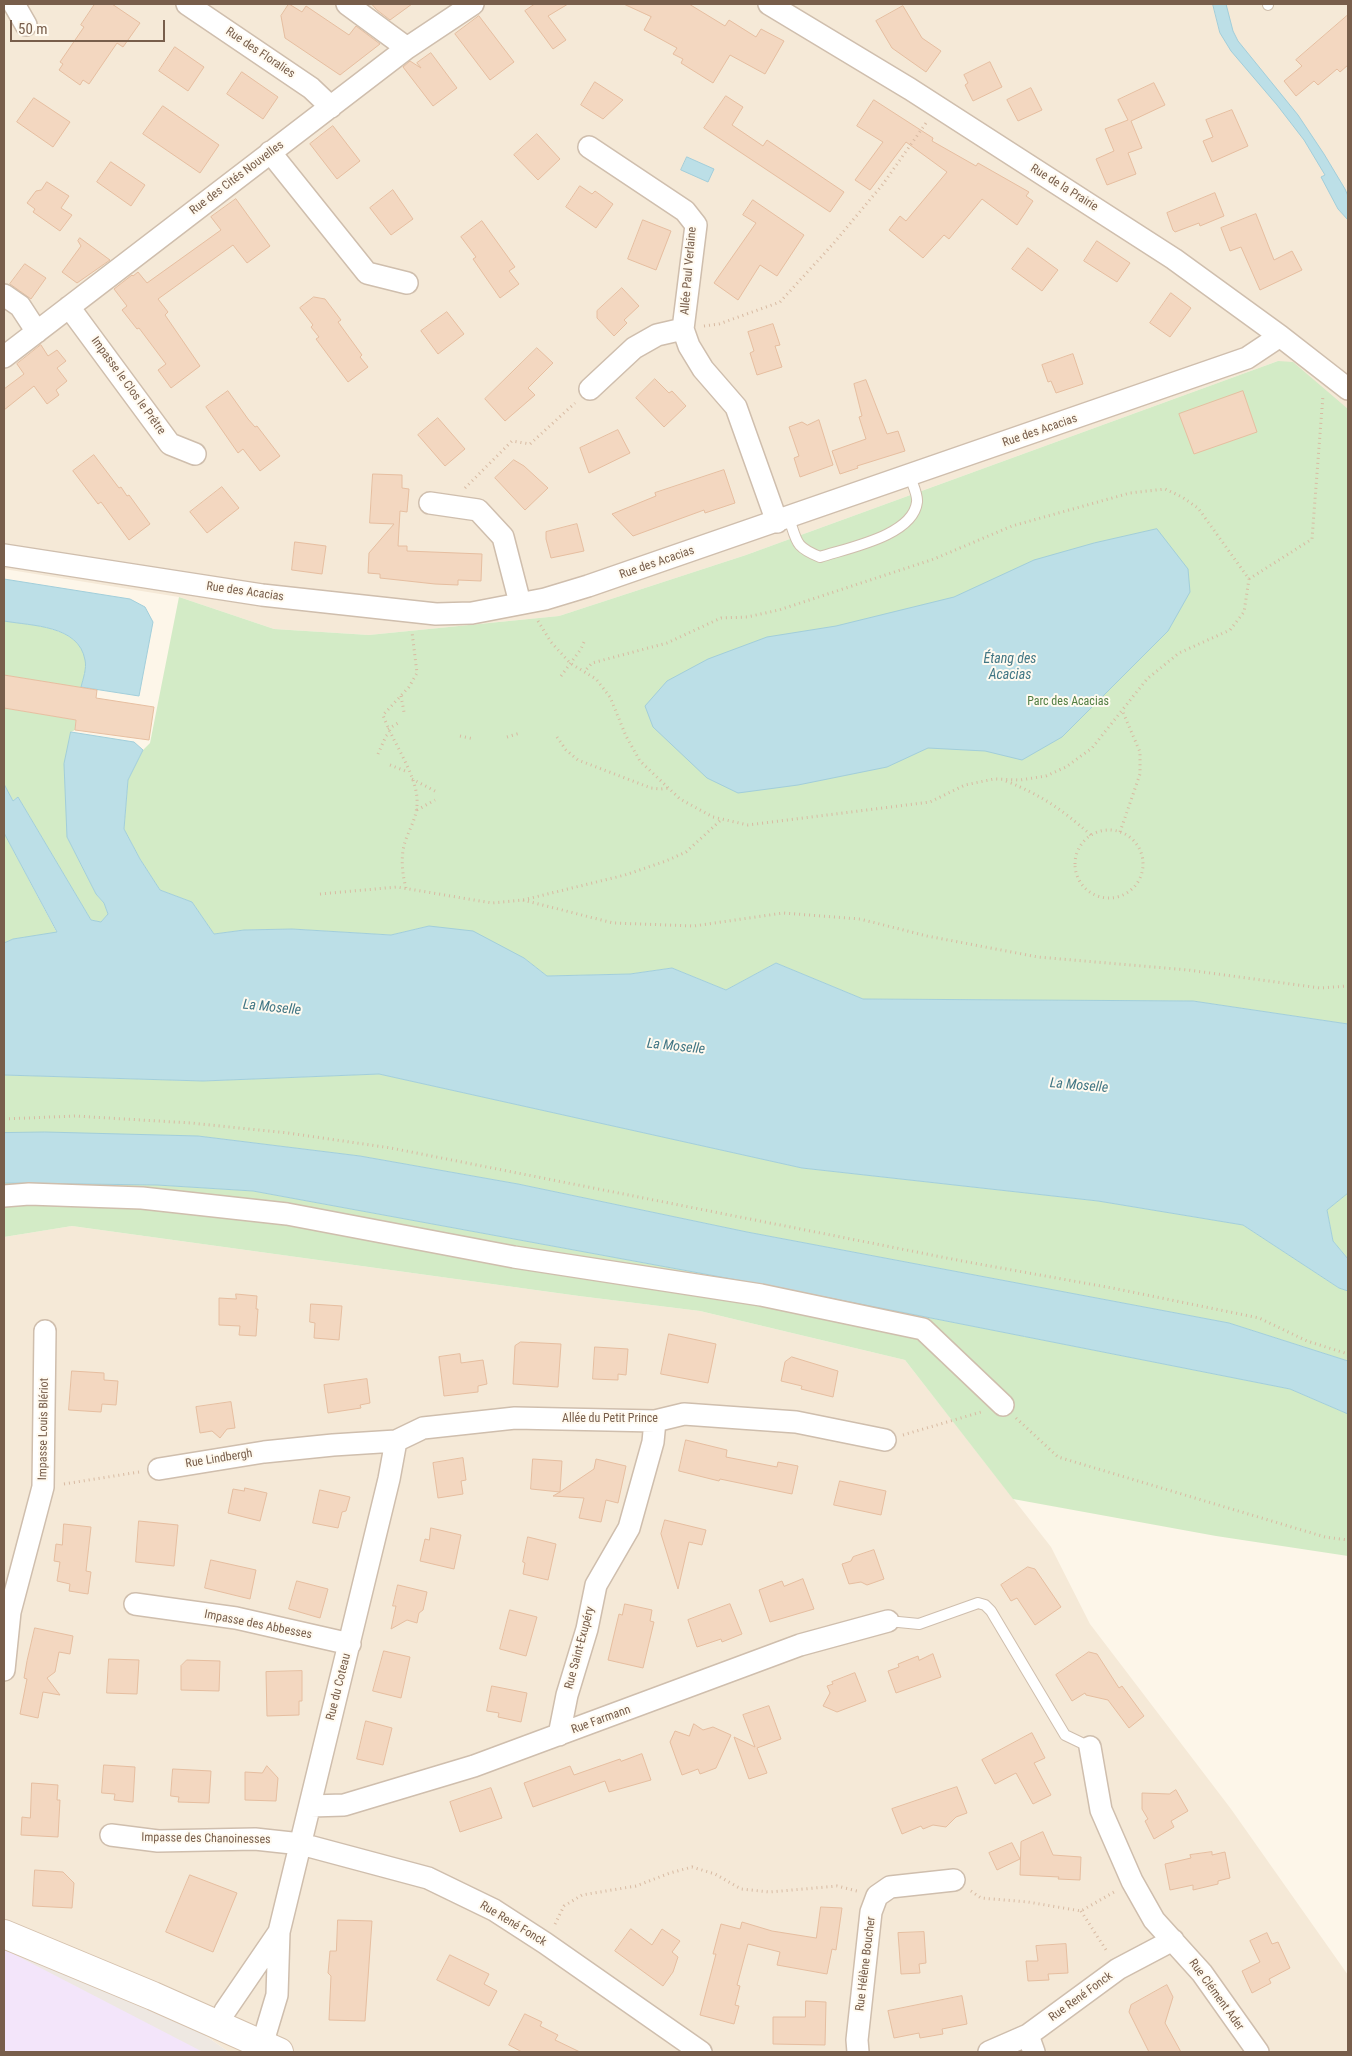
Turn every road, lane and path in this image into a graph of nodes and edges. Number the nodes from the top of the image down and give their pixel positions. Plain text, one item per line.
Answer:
1 (14, 4) edge
2 (187, 4) edge
3 (347, 4) edge
4 (473, 4) edge
5 (769, 4) edge
6 (26, 25) dead end
7 (407, 48) junction
8 (934, 105) junction
9 (331, 107) junction
10 (589, 148) dead end
11 (270, 152) junction
12 (407, 284) dead end
13 (4, 295) edge
14 (70, 307) junction
15 (683, 329) junction
16 (37, 332) junction
17 (1280, 336) junction
18 (4, 357) edge
19 (1330, 376) junction
20 (590, 389) joint
21 (1348, 390) edge
22 (195, 454) dead end
23 (910, 476) junction
24 (430, 503) dead end
25 (462, 508) junction
26 (783, 520) junction
27 (4, 555) edge
28 (1249, 580) junction
29 (526, 602) junction
30 (410, 611) junction
31 (584, 642) dead end
32 (570, 663) junction
33 (584, 672) junction
34 (561, 676) dead end
35 (401, 696) junction
36 (1122, 710) junction
37 (404, 712) dead end
38 (398, 723) dead end
39 (389, 731) junction
40 (520, 733) dead end
41 (460, 736) dead end
42 (507, 737) dead end
43 (557, 737) dead end
44 (474, 739) dead end
45 (378, 754) dead end
46 (390, 765) dead end
47 (408, 772) junction
48 (411, 779) junction
49 (1002, 779) junction
50 (669, 788) junction
51 (435, 791) dead end
52 (435, 800) dead end
53 (417, 810) junction
54 (722, 819) junction
55 (1120, 832) junction
56 (1091, 835) junction
57 (406, 888) junction
58 (320, 894) dead end
59 (523, 900) junction
60 (1348, 986) edge
61 (4, 1119) edge
62 (4, 1196) edge
63 (45, 1332) dead end
64 (1348, 1354) edge
65 (1003, 1405) junction
66 (655, 1422) junction
67 (885, 1440) joint
68 (396, 1441) junction
69 (159, 1469) joint
70 (43, 1488) junction
71 (1348, 1540) edge
72 (135, 1604) dead end
73 (7, 1611) edge
74 (888, 1621) joint
75 (350, 1644) junction
76 (4, 1670) edge
77 (559, 1735) junction
78 (1090, 1747) joint
79 (311, 1806) junction
80 (111, 1835) dead end
81 (301, 1844) junction
82 (954, 1880) joint
83 (1132, 1881) junction
84 (877, 1896) junction
85 (1081, 1911) junction
86 (279, 1932) junction
87 (4, 1934) edge
88 (1173, 1940) junction
89 (545, 1943) junction
90 (1118, 1969) junction
91 (218, 2025) junction
92 (1031, 2044) edge
93 (266, 2050) edge
94 (223, 2052) edge
95 (701, 2052) edge
96 (858, 2052) edge
97 (988, 2052) edge
98 (1258, 2052) edge

1 - 6 street
2 - 9 street, Rue des Floralies
3 - 7 street
4 - 7 street, Rue des Cités Nouvelles
5 - 8 street, Rue de la Prairie
7 - 9 street, Rue des Cités Nouvelles
8 - 15 path
8 - 17 street, Rue de la Prairie
9 - 11 street, Rue des Cités Nouvelles
10 - 15 street, Allée Paul Verlaine
11 - 12 street
11 - 14 street, Rue des Cités Nouvelles
13 - 16 street
14 - 16 street, Rue des Cités Nouvelles
14 - 22 street, Impasse le Clos le Prêtre
15 - 20 street, Allée Paul Verlaine
15 - 26 street, Allée Paul Verlaine
16 - 18 street, Rue des Cités Nouvelles
17 - 19 street, Rue de la Prairie
17 - 23 street, Rue des Acacias
19 - 21 street, Rue de la Prairie
19 - 28 path
20 - 25 path
23 - 26 street, Rue des Acacias
23 - 26 lane
24 - 25 street
25 - 29 street
26 - 29 street, Rue des Acacias
27 - 30 street, Rue des Acacias
28 - 33 path
28 - 36 path
29 - 30 street, Rue des Acacias
29 - 32 path
30 - 35 path
31 - 32 path
32 - 33 path
32 - 34 path
33 - 50 path
35 - 37 path
35 - 39 path
36 - 49 path
36 - 55 path
38 - 39 path
39 - 45 path
39 - 47 path
40 - 42 path
41 - 44 path
43 - 50 path
46 - 47 path
47 - 48 path
48 - 51 path
48 - 53 path
49 - 54 path
49 - 56 path
50 - 54 path
52 - 53 path
53 - 57 path
54 - 59 path
55 - 56 path
55 - 56 path
57 - 58 path
57 - 59 path
59 - 60 path
61 - 64 path
62 - 65 street
63 - 70 street, Impasse Louis Blériot
65 - 67 path
65 - 71 path
66 - 67 street, Allée du Petit Prince
66 - 68 street, Allée du Petit Prince
66 - 77 street, Rue Saint-Exupéry
68 - 69 street, Rue Lindbergh
68 - 75 street, Rue du Coteau
69 - 70 path
70 - 73 street, Impasse Louis Blériot
72 - 75 street, Impasse des Abbesses
73 - 76 street, Impasse Louis Blériot
74 - 77 street, Rue Farmann
74 - 78 lane
75 - 79 street, Rue du Coteau
77 - 79 street, Rue Farmann
78 - 83 street, Rue Clément Ader
79 - 81 street, Rue du Coteau
80 - 81 street, Impasse des Chanoinesses
81 - 86 street, Rue du Coteau
81 - 89 street, Rue René Fonck
82 - 84 street
82 - 85 path
83 - 85 path
83 - 88 street, Rue Clément Ader
84 - 89 path
84 - 96 street, Rue Hélène Boucher
85 - 90 path
86 - 91 street, Rue du Coteau
86 - 93 street, Rue du Coteau
87 - 91 street
88 - 90 street, Rue René Fonck
88 - 98 street, Rue Clément Ader
89 - 95 street, Rue René Fonck
90 - 92 street, Rue René Fonck
91 - 93 street
91 - 94 street
92 - 97 street, Rue René Fonck

